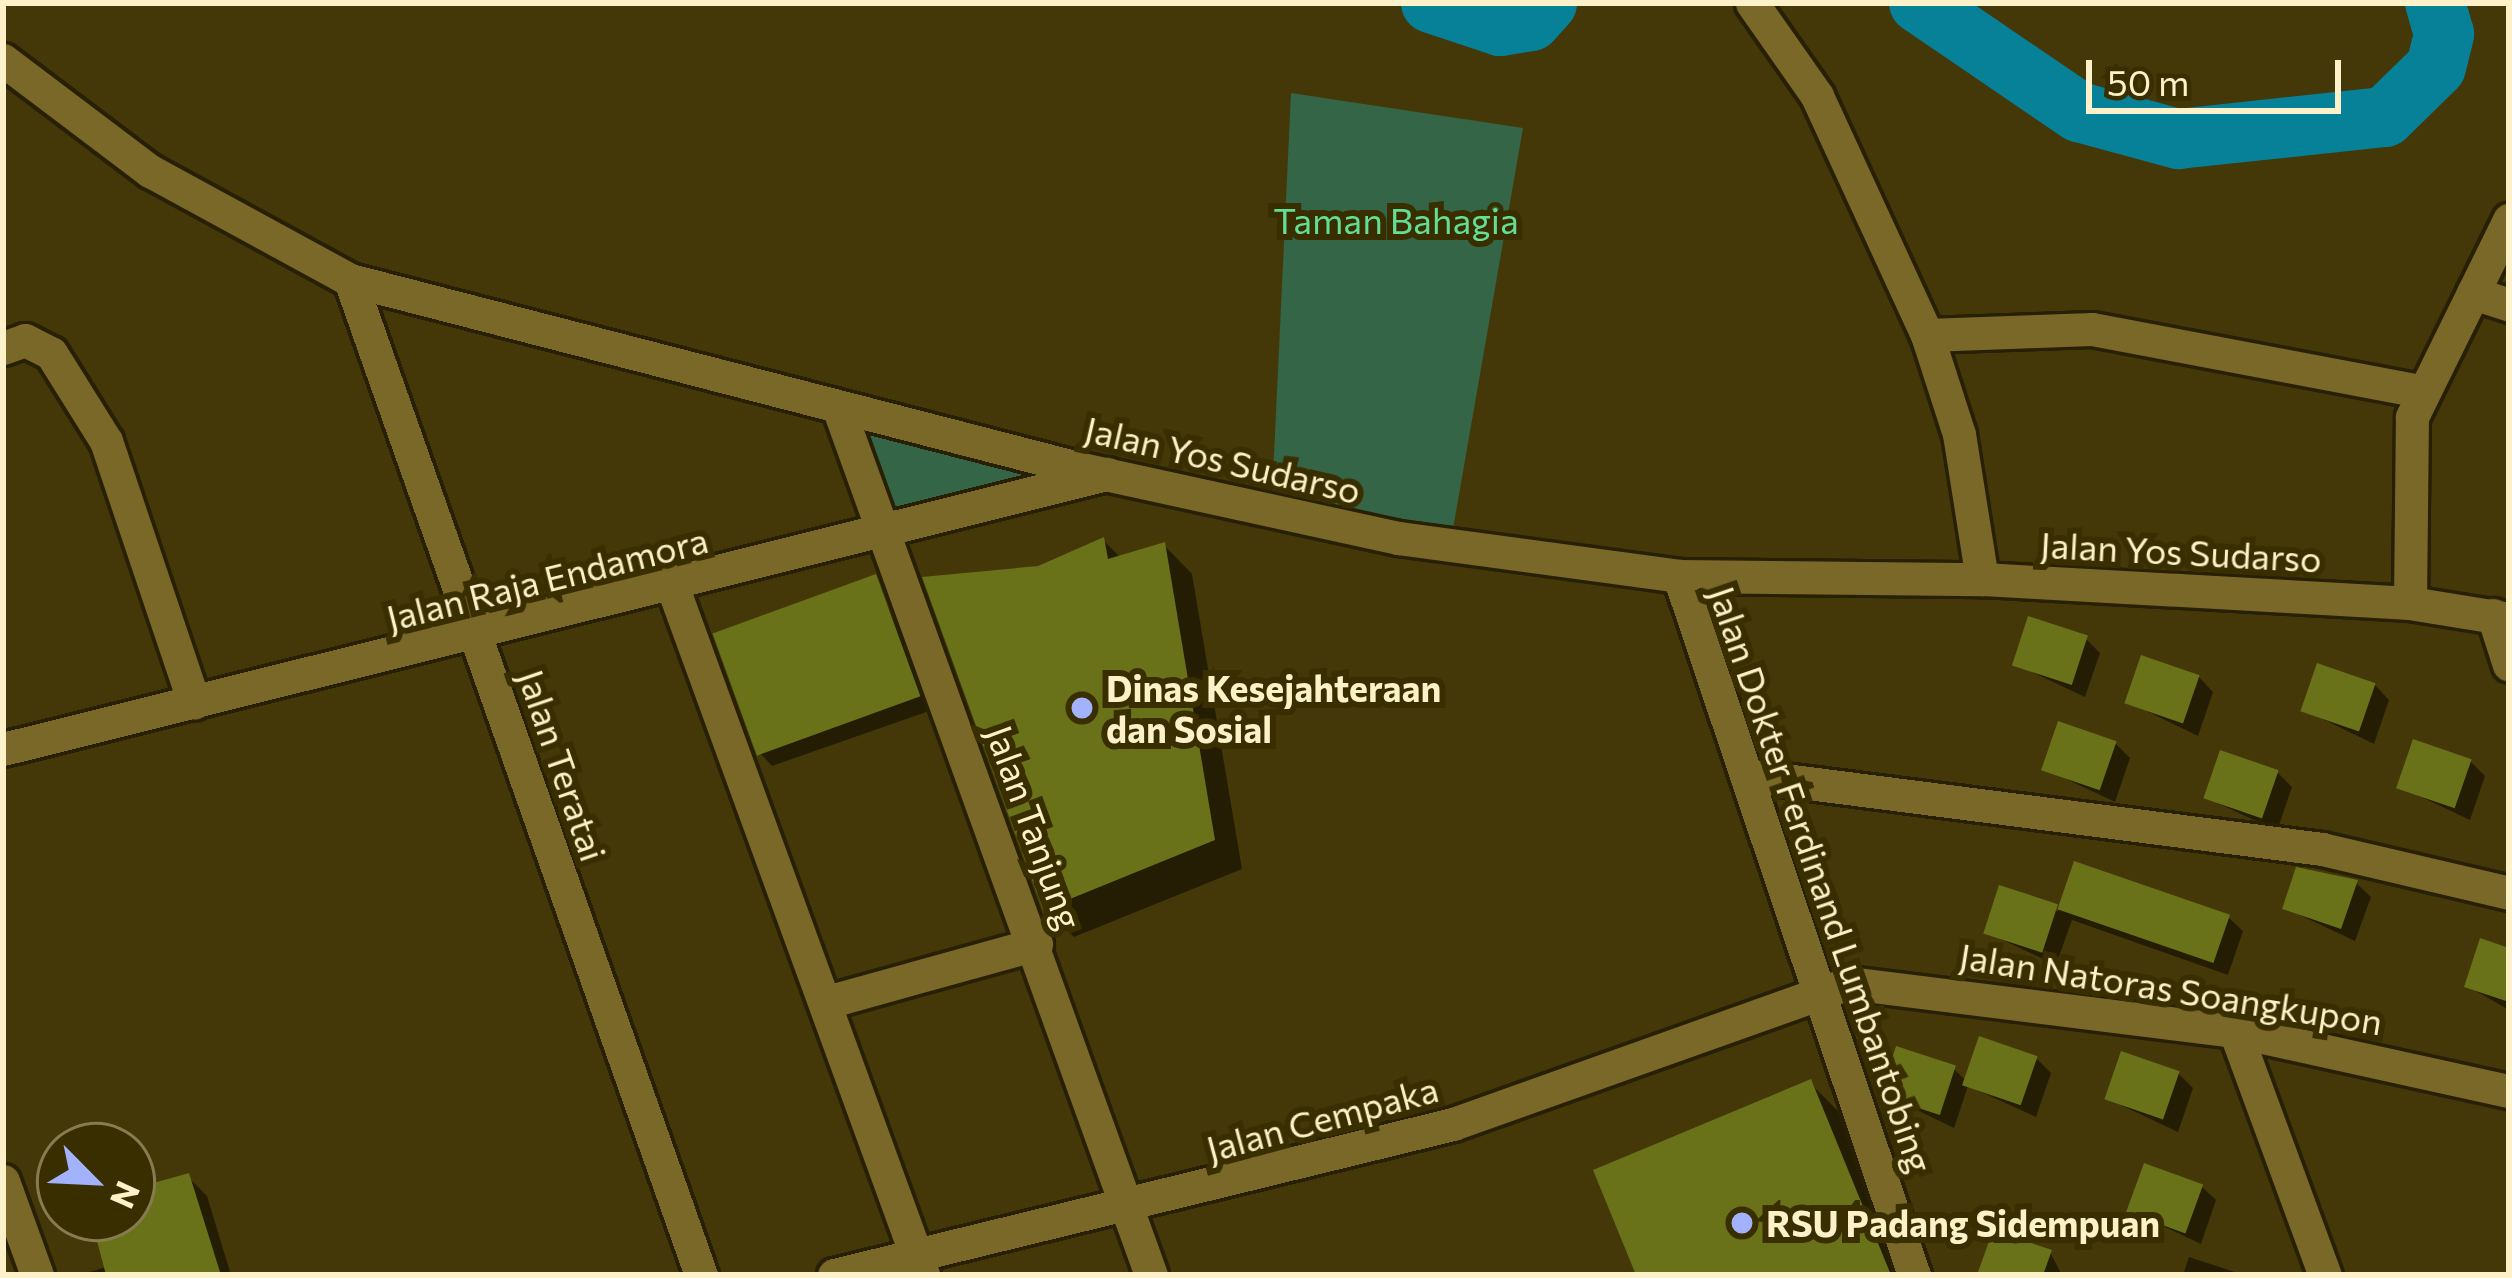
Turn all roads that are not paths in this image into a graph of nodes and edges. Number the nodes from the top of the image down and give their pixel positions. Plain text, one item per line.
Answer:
1 (1752, 3) edge
2 (3, 60) edge
3 (2509, 220) edge
4 (350, 280) junction
5 (2473, 292) junction
6 (2509, 305) edge
7 (1927, 335) junction
8 (3, 348) edge
9 (2421, 392) junction
10 (838, 407) junction
11 (1107, 474) junction
12 (885, 532) junction
13 (1679, 576) junction
14 (1982, 579) junction
15 (673, 589) junction
16 (2410, 603) junction
17 (2501, 617) edge
18 (477, 637) junction
19 (2509, 665) edge
20 (194, 704) junction
21 (3, 749) edge
22 (1745, 775) junction
23 (2509, 892) edge
24 (1036, 944) junction
25 (1817, 988) junction
26 (827, 1002) junction
27 (2235, 1031) junction
28 (2509, 1091) edge
29 (3, 1181) edge
30 (1127, 1208) junction
31 (22, 1256) edge
32 (920, 1265) edge
33 (700, 1275) edge
34 (833, 1275) edge
35 (1151, 1275) edge
36 (1914, 1275) edge
37 (2325, 1275) edge

1 - 7 street
2 - 4 street, Jalan Yos Sudarso
3 - 5 street
4 - 10 street, Jalan Yos Sudarso
4 - 18 street, Jalan Teratai
5 - 6 street
5 - 9 street
7 - 9 street
7 - 14 street
8 - 20 street
9 - 16 street
10 - 11 street, Jalan Yos Sudarso
10 - 12 street, Jalan Tanjung
11 - 12 street, Jalan Raja Endamora
11 - 13 street, Jalan Yos Sudarso
12 - 15 street, Jalan Raja Endamora
12 - 24 street, Jalan Tanjung
13 - 14 street, Jalan Yos Sudarso
13 - 22 street, Jalan Dokter Ferdinand Lumbantobing
14 - 16 street, Jalan Yos Sudarso
15 - 18 street, Jalan Raja Endamora
15 - 26 street
16 - 17 street, Jalan Yos Sudarso
17 - 19 street
18 - 20 street, Jalan Raja Endamora
18 - 33 street, Jalan Teratai
20 - 21 street, Jalan Raja Endamora
22 - 23 street
22 - 25 street, Jalan Dokter Ferdinand Lumbantobing
24 - 26 street
24 - 30 street, Jalan Tanjung
25 - 27 street, Jalan Natoras Soangkupon
25 - 30 street, Jalan Cempaka
25 - 36 street, Jalan Dokter Ferdinand Lumbantobing
26 - 32 street
27 - 28 street, Jalan Natoras Soangkupon
27 - 37 street
29 - 31 street
30 - 32 street, Jalan Cempaka
30 - 35 street, Jalan Tanjung
32 - 34 street, Jalan Cempaka

